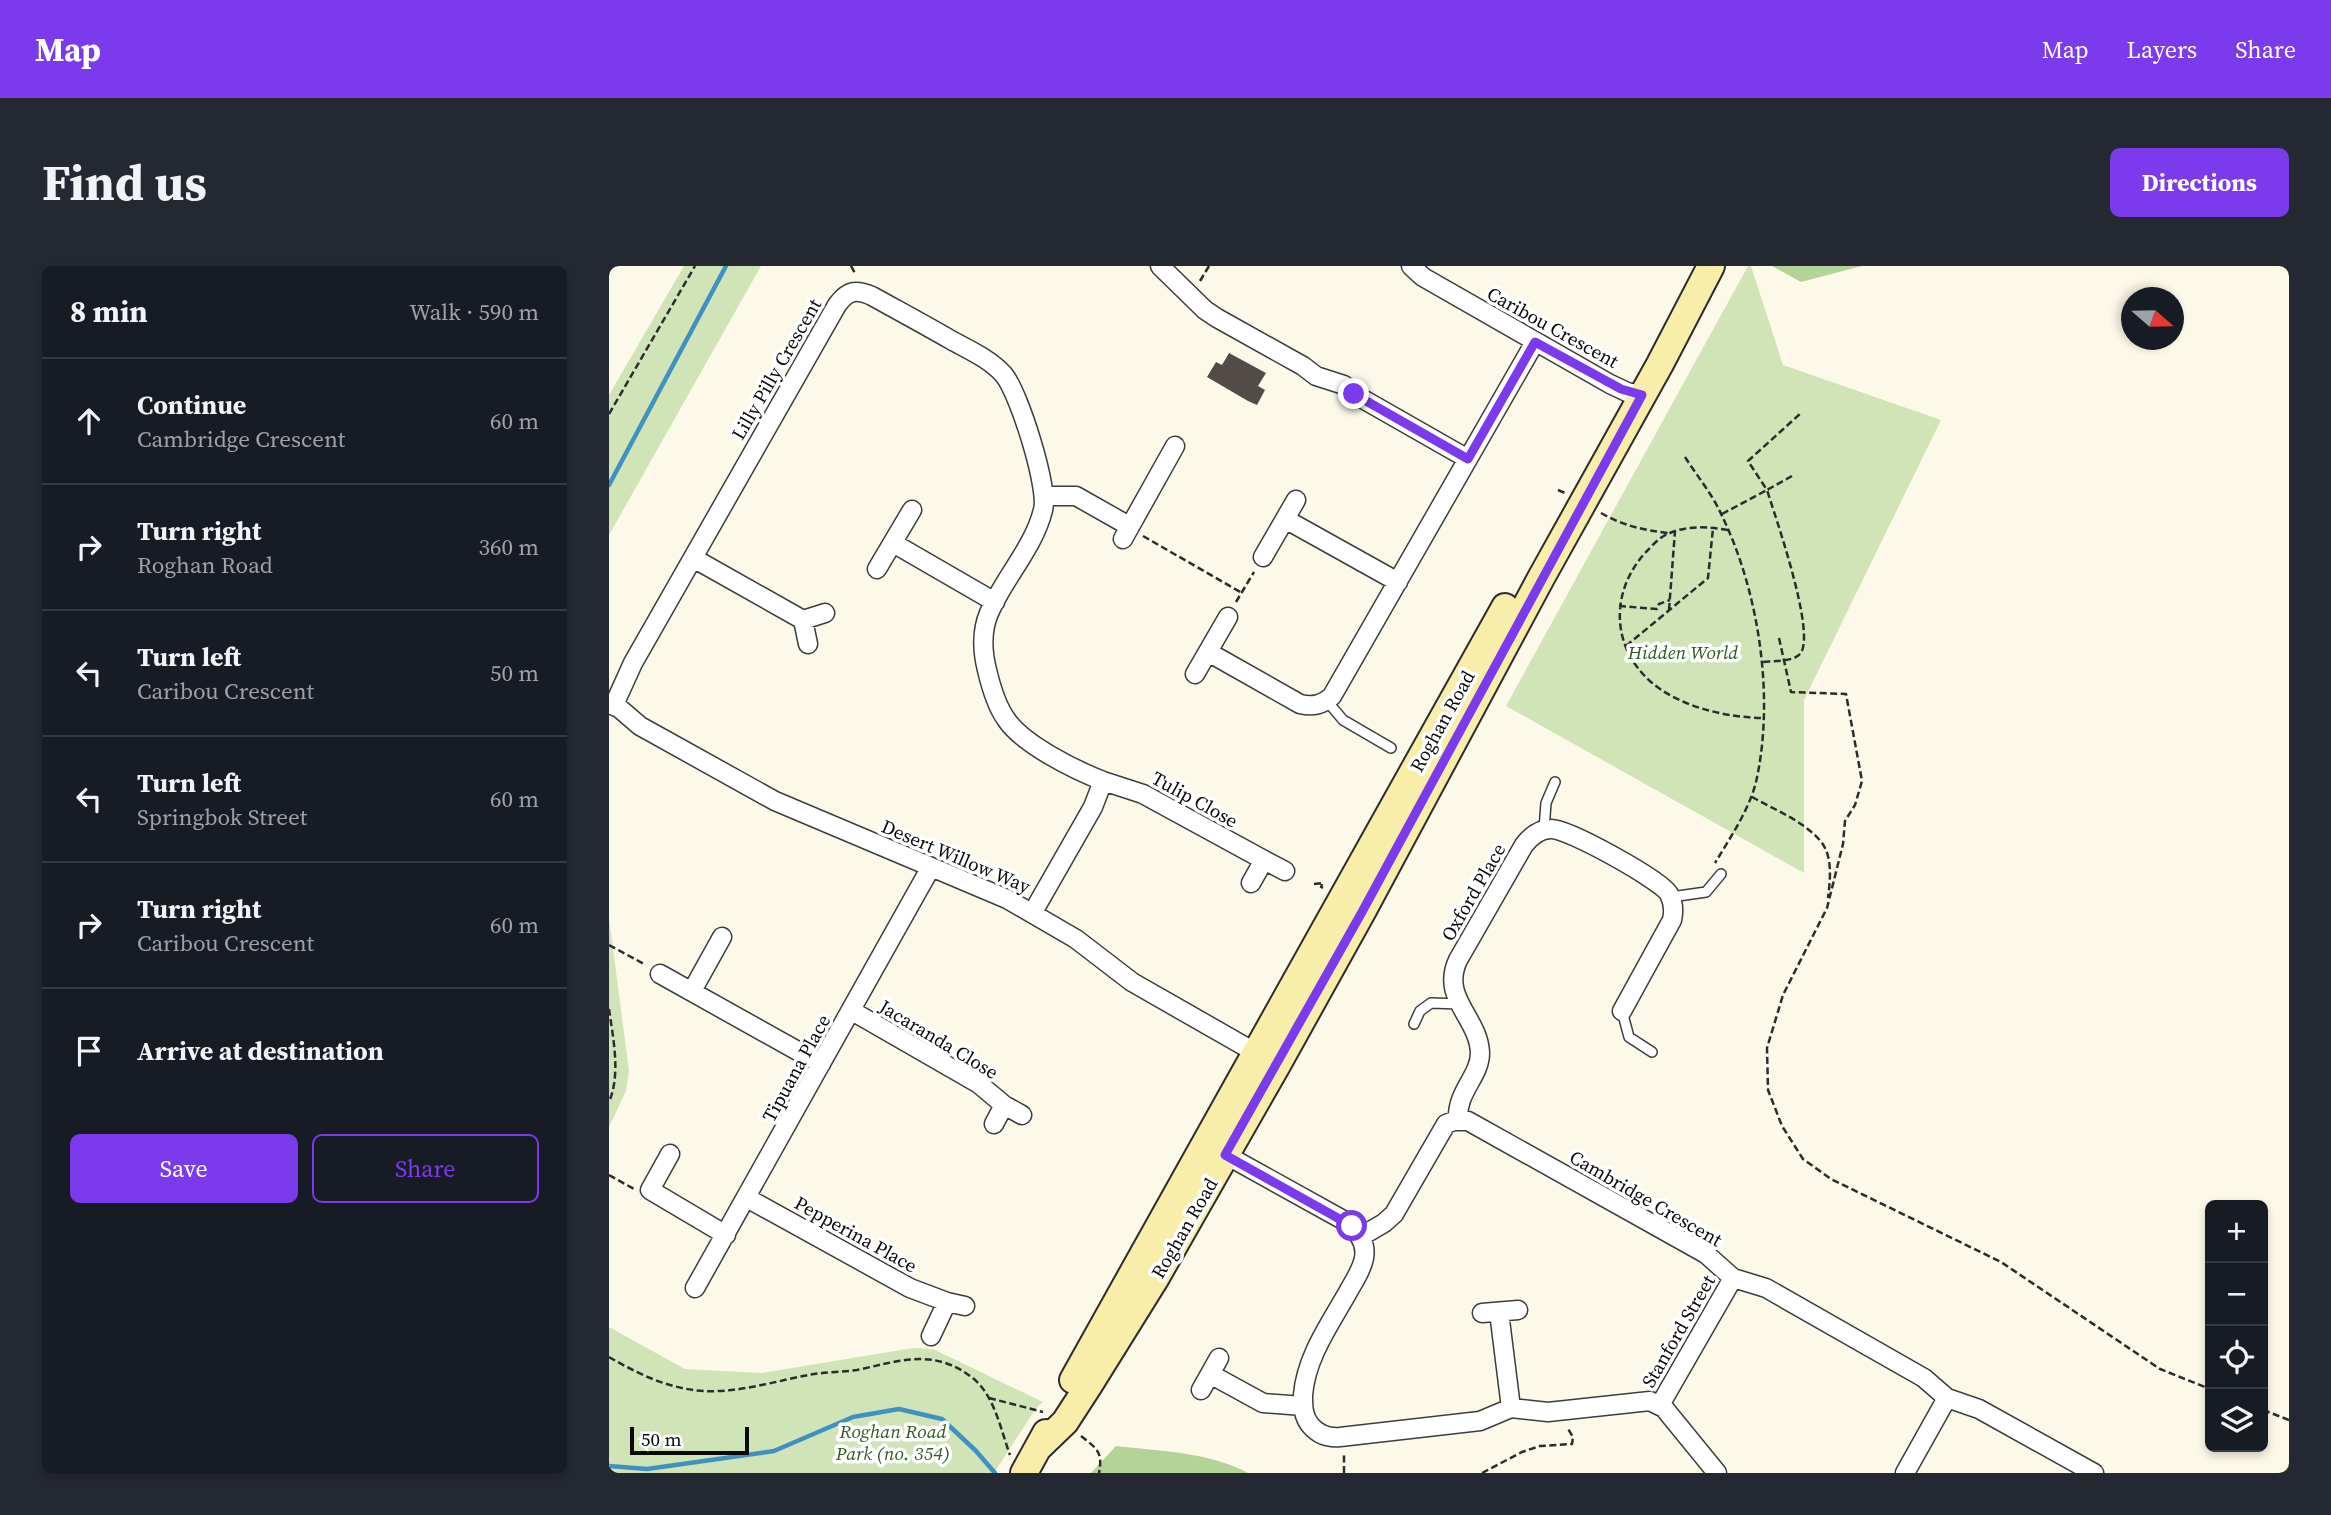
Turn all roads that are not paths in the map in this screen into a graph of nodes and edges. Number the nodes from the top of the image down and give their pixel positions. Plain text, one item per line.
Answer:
1 (1160, 266) edge
2 (1411, 266) edge
3 (1711, 266) edge
4 (1535, 342) junction
5 (1635, 394) junction
6 (1175, 446) dead end
7 (1468, 459) junction
8 (1045, 496) junction
9 (1296, 500) dead end
10 (912, 510) dead end
11 (1285, 519) junction
12 (893, 543) junction
13 (1263, 557) road end
14 (693, 558) junction
15 (877, 569) dead end
16 (1398, 582) junction
17 (995, 601) junction
18 (825, 613) dead end
19 (1228, 617) road end
20 (803, 620) junction
21 (808, 644) dead end
22 (1208, 652) junction
23 (1195, 674) dead end
24 (1327, 701) junction
25 (611, 705) edge
26 (1391, 748) dead end
27 (1103, 781) junction
28 (1555, 782) dead end
29 (1544, 829) junction
30 (1264, 860) junction
31 (931, 867) junction
32 (1285, 871) dead end
33 (1721, 874) dead end
34 (1251, 883) dead end
35 (1671, 897) junction
36 (1033, 912) junction
37 (722, 937) dead end
38 (660, 974) road end
39 (692, 991) junction
40 (1460, 1004) junction
41 (852, 1011) junction
42 (1622, 1011) joint
43 (1414, 1024) dead end
44 (1652, 1052) dead end
45 (1267, 1059) junction
46 (821, 1064) junction
47 (1004, 1105) junction
48 (1022, 1115) dead end
49 (1458, 1121) junction
50 (993, 1124) dead end
51 (1216, 1149) junction
52 (670, 1154) dead end
53 (747, 1198) junction
54 (726, 1235) junction
55 (1360, 1237) junction
56 (1733, 1278) junction
57 (695, 1288) dead end
58 (1500, 1312) dead end
59 (931, 1336) dead end
60 (1219, 1358) dead end
61 (1210, 1374) junction
62 (1201, 1390) dead end
63 (1947, 1398) junction
64 (1660, 1405) junction
65 (1303, 1406) junction
66 (1511, 1408) junction
67 (1027, 1460) edge
68 (1717, 1473) edge
69 (1905, 1473) edge
70 (2094, 1473) edge

1 - 7 street
2 - 4 street, Caribou Crescent
3 - 5 main road, Roghan Road
4 - 5 street, Caribou Crescent
4 - 7 street
5 - 45 main road, Roghan Road
6 - 8 street
7 - 16 street
8 - 14 street, Lilly Pilly Crescent
8 - 17 street
9 - 11 street
10 - 12 street
11 - 13 street
11 - 16 street
12 - 15 street
12 - 17 street
14 - 20 street
14 - 25 street, Lilly Pilly Crescent
16 - 24 street
17 - 27 street
18 - 20 street
19 - 22 street
20 - 21 street
22 - 23 street
22 - 24 street
24 - 26 lane
25 - 31 street, Desert Willow Way
27 - 30 street, Tulip Close
27 - 36 street
28 - 29 lane
29 - 35 street
29 - 40 street, Oxford Place
30 - 32 street, Tulip Close
30 - 34 street
31 - 36 street, Desert Willow Way
31 - 41 street, Tipuana Place
33 - 35 lane
35 - 42 street
36 - 45 street, Desert Willow Way
37 - 39 street
38 - 39 street
39 - 46 street
40 - 43 lane
40 - 49 street, Oxford Place
41 - 46 street, Tipuana Place
41 - 47 street, Jacaranda Close
42 - 44 lane
45 - 51 main road, Roghan Road
46 - 53 street, Tipuana Place
47 - 48 street, Jacaranda Close
47 - 50 street, Jacaranda Close
49 - 55 street
49 - 56 street, Cambridge Crescent
51 - 55 street
51 - 67 main road, Roghan Road
52 - 54 street
53 - 54 street, Tipuana Place
53 - 59 street, Pepperina Place
54 - 57 street, Tipuana Place
55 - 65 street
56 - 63 street, Cambridge Crescent
56 - 64 street, Stanford Street
58 - 66 street
60 - 61 street
61 - 62 street
61 - 65 street
63 - 69 street
63 - 70 street, Cambridge Crescent
64 - 66 street
64 - 68 street
65 - 66 street

